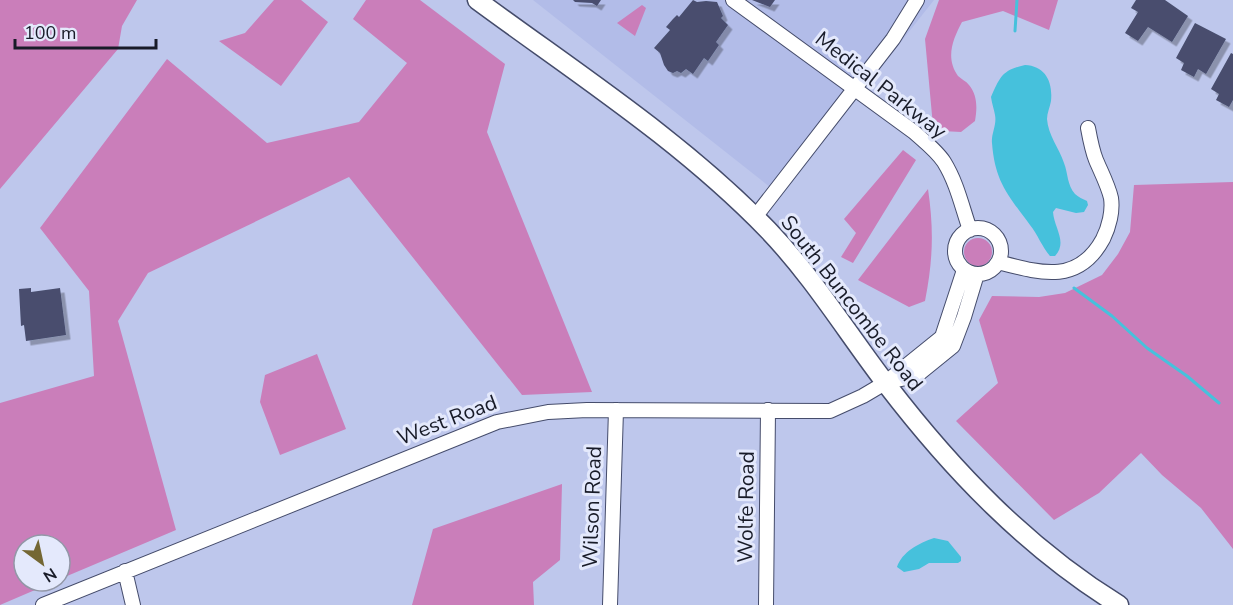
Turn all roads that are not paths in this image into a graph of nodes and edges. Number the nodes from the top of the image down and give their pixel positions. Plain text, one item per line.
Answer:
1 (477, 0) edge
2 (733, 0) edge
3 (917, 0) edge
4 (854, 89) junction
5 (1088, 128) dead end
6 (755, 217) junction
7 (970, 230) junction
8 (998, 262) junction
9 (970, 272) junction
10 (885, 383) junction
11 (616, 410) junction
12 (768, 410) junction
13 (126, 571) junction
14 (43, 605) edge
15 (133, 605) edge
16 (610, 605) edge
17 (766, 605) edge
18 (1119, 605) edge

1 - 6 main road, South Buncombe Road
2 - 4 street, Medical Parkway
3 - 4 street
4 - 6 street
4 - 7 street, Medical Parkway
5 - 8 street
6 - 10 main road, South Buncombe Road
7 - 8 street
7 - 9 street
8 - 9 street
9 - 10 street
10 - 12 street, West Road
10 - 18 main road, South Buncombe Road
11 - 12 street, West Road
11 - 13 street, West Road
11 - 16 street, Wilson Road
12 - 17 street, Wolfe Road
13 - 14 street, West Road
13 - 15 street

